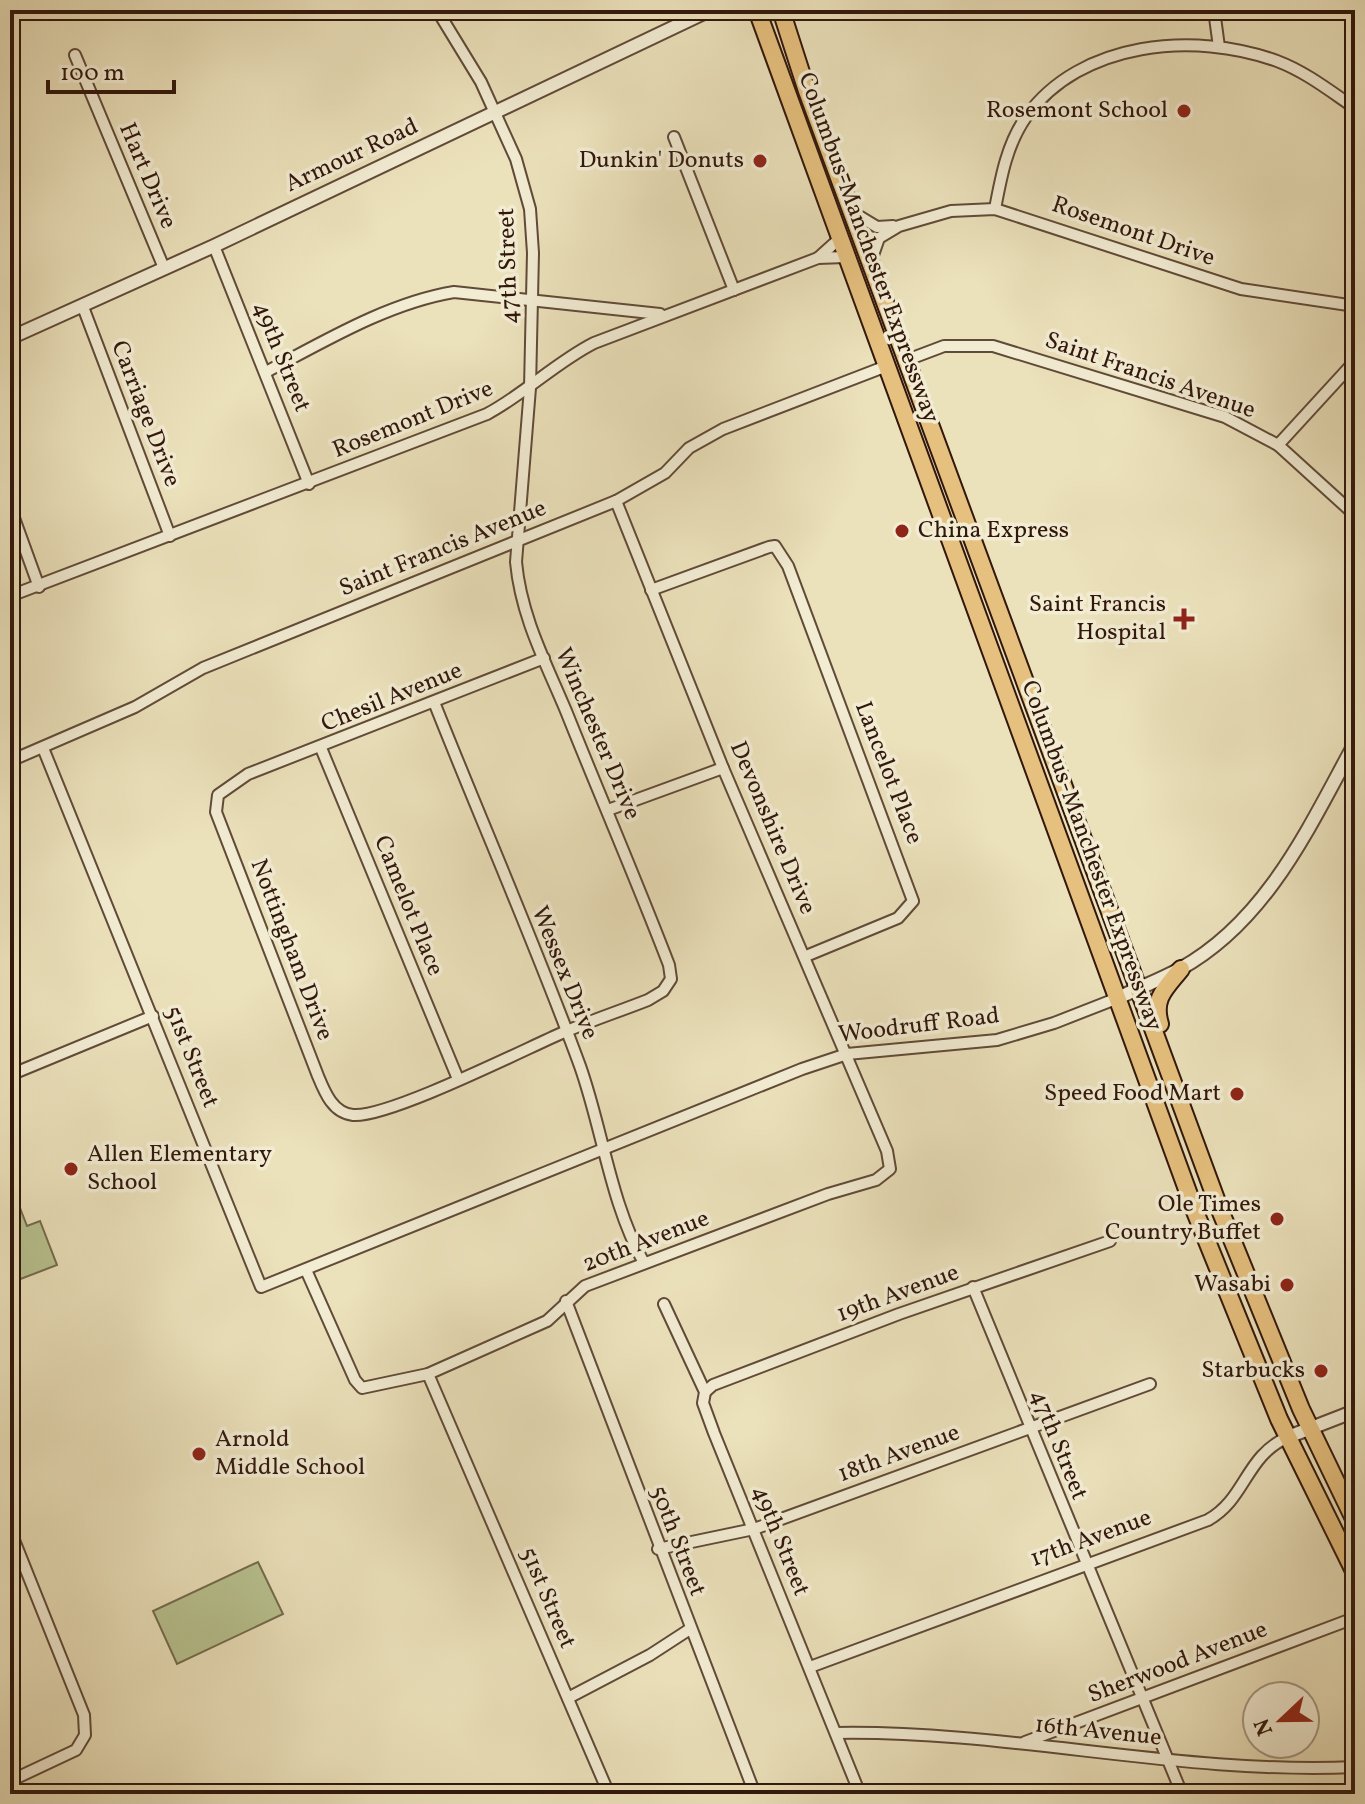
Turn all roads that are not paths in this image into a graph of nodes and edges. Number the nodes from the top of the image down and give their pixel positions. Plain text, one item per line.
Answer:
1 (437, 10) edge
2 (710, 10) edge
3 (757, 10) edge
4 (781, 10) edge
5 (1214, 10) edge
6 (1219, 47) junction
7 (75, 55) dead end
8 (1355, 108) edge
9 (494, 113) junction
10 (674, 137) dead end
11 (995, 209) junction
12 (854, 213) junction
13 (899, 226) junction
14 (838, 240) junction
15 (214, 246) junction
16 (845, 257) junction
17 (818, 258) junction
18 (871, 262) junction
19 (164, 268) junction
20 (734, 290) junction
21 (533, 302) junction
22 (1355, 306) edge
23 (83, 307) junction
24 (666, 314) junction
25 (10, 338) edge
26 (907, 360) junction
27 (1355, 361) edge
28 (884, 367) junction
29 (266, 372) junction
30 (530, 388) junction
31 (1278, 445) junction
32 (309, 484) junction
33 (616, 501) junction
34 (10, 507) edge
35 (1355, 515) edge
36 (170, 536) junction
37 (520, 541) junction
38 (39, 587) junction
39 (651, 590) junction
40 (10, 596) edge
41 (544, 658) junction
42 (1000, 678) junction
43 (434, 702) junction
44 (1355, 743) edge
45 (43, 748) junction
46 (321, 748) junction
47 (1051, 750) junction
48 (10, 761) edge
49 (723, 768) junction
50 (254, 772) joint
51 (608, 810) junction
52 (806, 956) junction
53 (1181, 969) junction
54 (1138, 988) junction
55 (1118, 998) junction
56 (153, 1016) junction
57 (566, 1031) junction
58 (847, 1054) junction
59 (10, 1058) edge
60 (1166, 1064) junction
61 (13, 1074) edge
62 (458, 1079) junction
63 (385, 1107) joint
64 (605, 1147) junction
65 (890, 1169) joint
66 (1110, 1241) dead end
67 (644, 1263) junction
68 (306, 1270) junction
69 (973, 1287) junction
70 (566, 1301) junction
71 (664, 1304) dead end
72 (428, 1374) junction
73 (1150, 1384) dead end
74 (705, 1392) junction
75 (1355, 1411) edge
76 (1029, 1427) junction
77 (1309, 1429) junction
78 (1288, 1437) junction
79 (1355, 1521) edge
80 (754, 1529) junction
81 (10, 1530) edge
82 (658, 1549) junction
83 (1086, 1563) junction
84 (1355, 1573) edge
85 (1349, 1620) dead end
86 (690, 1629) junction
87 (810, 1667) junction
88 (1143, 1697) junction
89 (568, 1698) junction
90 (836, 1733) junction
91 (1021, 1744) junction
92 (1166, 1759) junction
93 (1355, 1767) edge
94 (10, 1781) edge
95 (609, 1794) edge
96 (755, 1794) edge
97 (860, 1794) edge
98 (1182, 1794) edge

1 - 9 street, 47th Street
2 - 9 street, Armour Road
3 - 14 main road, Columbus-Manchester Expressway
4 - 12 main road, Columbus-Manchester Expressway
5 - 6 street
6 - 8 street
6 - 11 street
7 - 19 street, Hart Drive
9 - 15 street, Armour Road
9 - 21 street, 47th Street
10 - 20 street
11 - 13 street, Rosemont Drive
11 - 22 street, Rosemont Drive
12 - 13 street, Rosemont Drive
12 - 18 main road, Columbus-Manchester Expressway
13 - 18 street
14 - 16 main road, Columbus-Manchester Expressway
14 - 17 street, Rosemont Drive
15 - 19 street, Armour Road
15 - 29 street, 49th Street
16 - 17 street, Rosemont Drive
16 - 28 main road, Columbus-Manchester Expressway
17 - 20 street, Rosemont Drive
18 - 26 main road, Columbus-Manchester Expressway
19 - 23 street, Armour Road
20 - 24 street, Rosemont Drive
21 - 24 street
21 - 29 street
21 - 30 street, 47th Street
23 - 25 street, Armour Road
23 - 36 street, Carriage Drive
24 - 30 street, Rosemont Drive
26 - 31 street, Saint Francis Avenue
26 - 47 main road, Columbus-Manchester Expressway
27 - 31 street
28 - 33 street, Saint Francis Avenue
28 - 42 main road, Columbus-Manchester Expressway
29 - 32 street, 49th Street
30 - 32 street, Rosemont Drive
30 - 37 street, 47th Street
31 - 35 street, Saint Francis Avenue
32 - 36 street, Rosemont Drive
33 - 37 street, Saint Francis Avenue
33 - 39 street, Devonshire Drive
34 - 38 street
36 - 38 street, Rosemont Drive
37 - 41 street, Winchester Drive
37 - 45 street, Saint Francis Avenue
38 - 40 street, Rosemont Drive
39 - 49 street, Devonshire Drive
39 - 52 street, Lancelot Place
41 - 43 street, Chesil Avenue
41 - 51 street, Winchester Drive
42 - 47 main road
42 - 55 main road, Columbus-Manchester Expressway
43 - 46 street, Chesil Avenue
43 - 57 street, Wessex Drive
44 - 53 street, Woodruff Road
45 - 48 street, Saint Francis Avenue
45 - 56 street, 51st Street
46 - 50 street, Chesil Avenue
46 - 62 street, Camelot Place
47 - 54 main road, Columbus-Manchester Expressway
49 - 51 street
49 - 52 street, Devonshire Drive
50 - 63 street, Nottingham Drive
51 - 57 street, Winchester Drive
52 - 58 street, Devonshire Drive
53 - 54 street, Woodruff Road
53 - 60 main road
54 - 55 street, Woodruff Road
54 - 60 main road, Columbus-Manchester Expressway
55 - 58 street, Woodruff Road
55 - 78 main road, Columbus-Manchester Expressway
56 - 61 street
56 - 68 street, 51st Street
57 - 62 street, Winchester Drive
57 - 64 street, Wessex Drive
58 - 64 street, Woodruff Road
58 - 65 street, Devonshire Drive
59 - 61 street
60 - 77 main road, Columbus-Manchester Expressway
62 - 63 street, Winchester Drive
64 - 67 street, Wessex Drive
64 - 68 street, Woodruff Road
65 - 67 street, 20th Avenue
66 - 69 street, 19th Avenue
67 - 70 street, 20th Avenue
68 - 72 street, 20th Avenue
69 - 74 street, 19th Avenue
69 - 76 street, 47th Street
70 - 72 street, 20th Avenue
70 - 82 street, 50th Street
71 - 74 street, 49th Street
72 - 89 street, 51st Street
73 - 76 street, 18th Avenue
74 - 80 street, 49th Street
75 - 77 street, 17th Avenue
76 - 80 street, 18th Avenue
76 - 83 street, 47th Street
77 - 78 street, 17th Avenue
77 - 79 main road, Columbus-Manchester Expressway
78 - 83 street, 17th Avenue
78 - 84 main road, Columbus-Manchester Expressway
80 - 82 street, 18th Avenue
80 - 87 street, 49th Street
81 - 94 street
82 - 86 street, 50th Street
83 - 87 street, 17th Avenue
83 - 88 street, 47th Street
85 - 88 street, Sherwood Avenue
86 - 89 street
86 - 96 street, 50th Street
87 - 90 street, 49th Street
88 - 91 street, Sherwood Avenue
88 - 92 street, 47th Street
89 - 95 street, 51st Street
90 - 91 street, 16th Avenue
90 - 97 street, 49th Street
91 - 92 street, 16th Avenue
92 - 93 street, 16th Avenue
92 - 98 street, 47th Street

